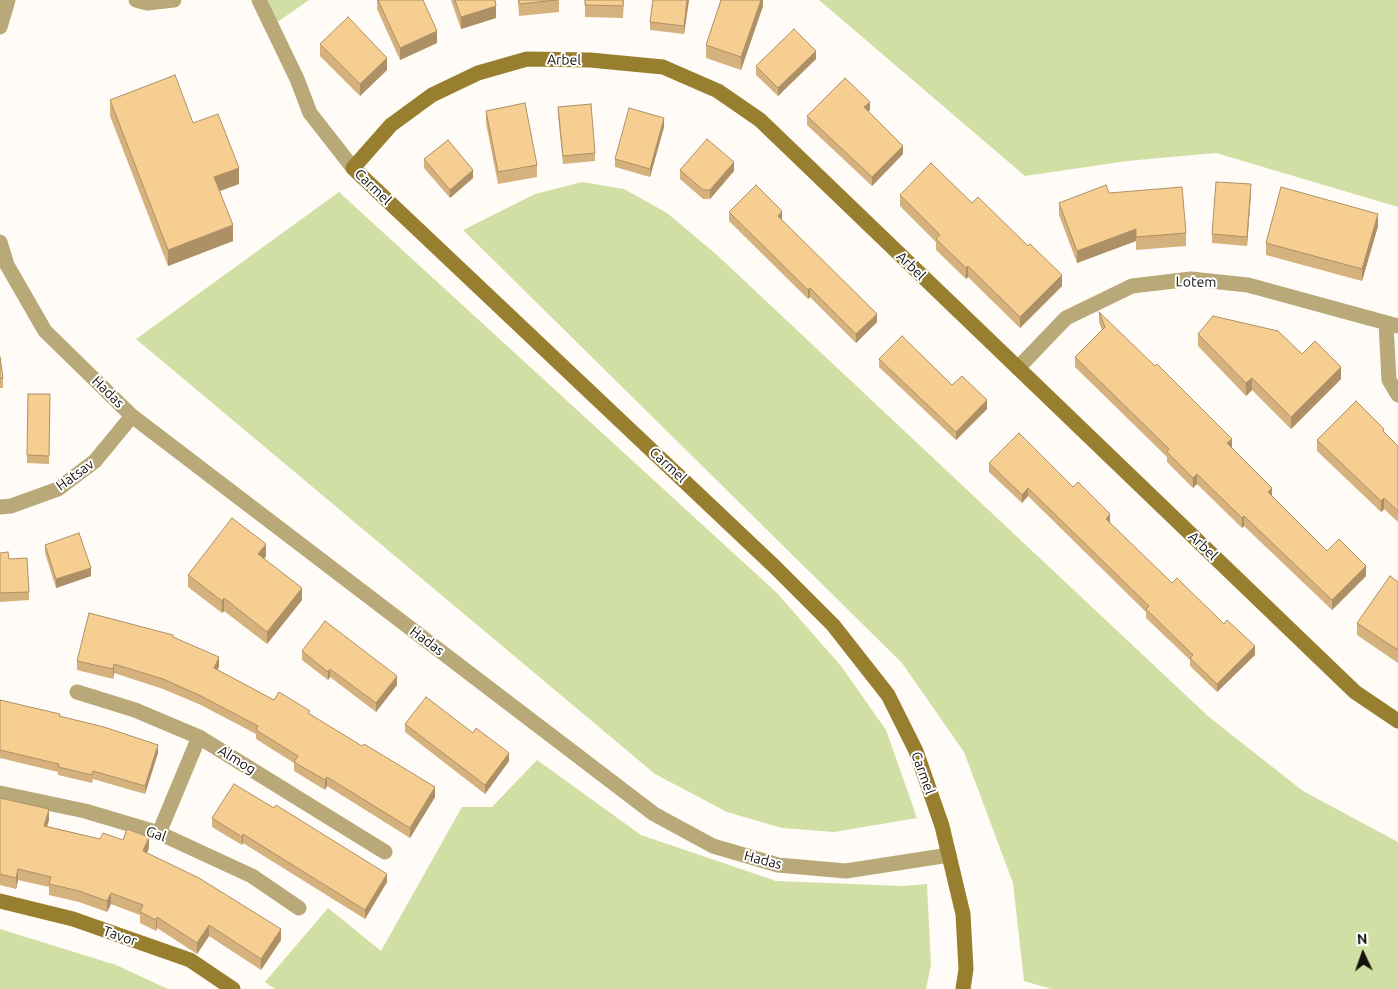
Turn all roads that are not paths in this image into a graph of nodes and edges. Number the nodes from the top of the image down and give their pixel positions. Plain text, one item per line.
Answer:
1 (8, 0) edge
2 (136, 0) edge
3 (174, 0) edge
4 (259, 0) edge
5 (0, 27) edge
6 (353, 168) junction
7 (0, 242) edge
8 (1392, 324) edge
9 (1018, 368) junction
10 (1398, 395) edge
11 (132, 416) junction
12 (0, 507) edge
13 (77, 692) dead end
14 (1398, 721) edge
15 (199, 737) junction
16 (0, 792) edge
17 (159, 833) junction
18 (386, 852) dead end
19 (949, 855) junction
20 (0, 901) edge
21 (299, 908) dead end
22 (233, 989) edge
23 (963, 989) edge

1 - 5 street
2 - 3 street
4 - 6 street, Carmel
6 - 9 street, Arbel
6 - 19 street, Carmel
7 - 11 street, Hadas
8 - 9 street, Lotem
8 - 10 street
9 - 14 street, Arbel
11 - 12 street, Hatsav
11 - 19 street, Hadas
13 - 15 street, Almog
15 - 17 street
15 - 18 street, Almog
16 - 17 street, Gal
17 - 21 street, Gal
19 - 23 street, Carmel
20 - 22 street, Tavor

